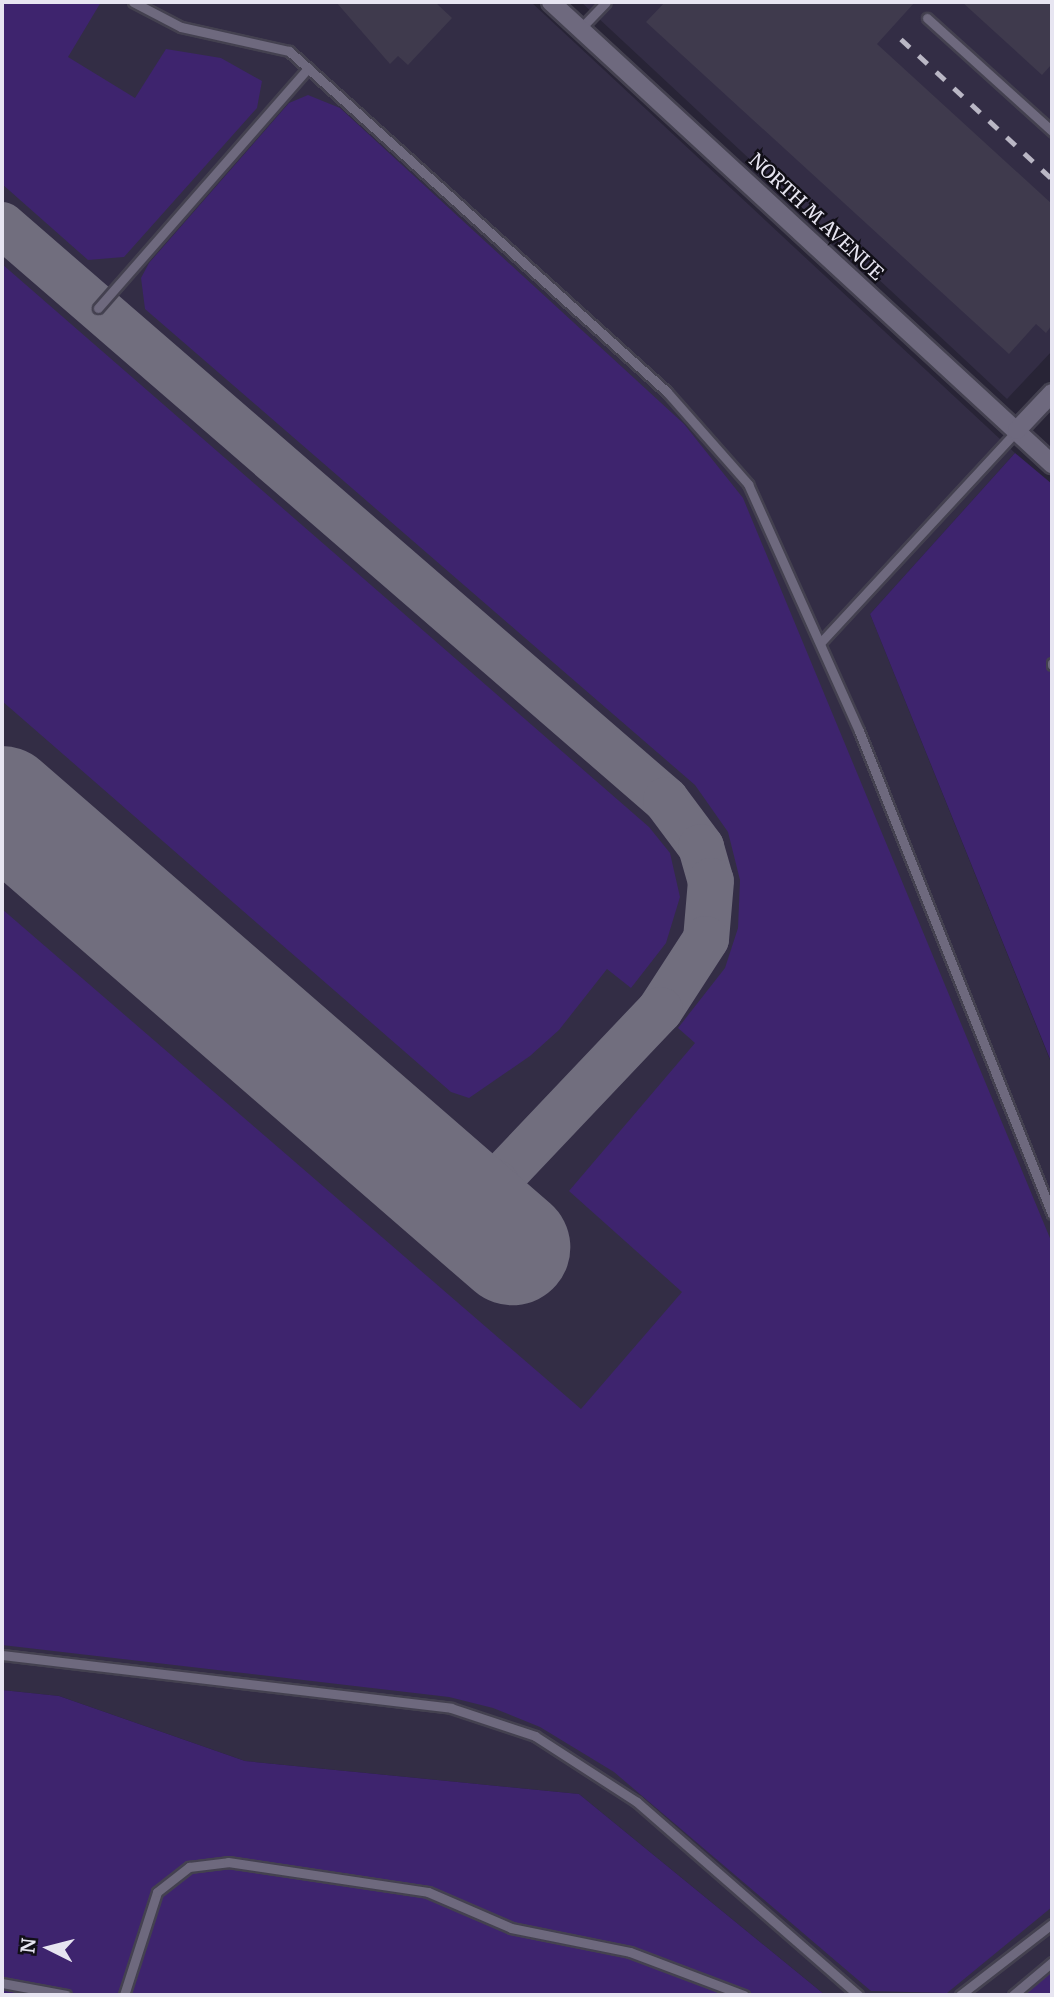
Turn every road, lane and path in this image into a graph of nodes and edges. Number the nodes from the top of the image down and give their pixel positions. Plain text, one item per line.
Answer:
1 (133, 2) edge
2 (551, 2) edge
3 (606, 2) edge
4 (927, 18) dead end
5 (580, 29) junction
6 (308, 68) junction
7 (1052, 131) edge
8 (98, 308) dead end
9 (1052, 393) edge
10 (1017, 430) junction
11 (1052, 464) edge
12 (821, 642) junction
13 (1052, 1214) edge
14 (2, 1655) edge
15 (1052, 1924) edge
16 (1052, 1962) edge
17 (2, 1983) edge
18 (66, 1995) edge
19 (124, 1995) edge
20 (744, 1995) edge
21 (858, 1995) edge
22 (960, 1995) edge
23 (1013, 1995) edge

1 - 6 lane
2 - 5 street, NORTH M AVENUE
3 - 5 lane
4 - 7 lane
5 - 10 street, NORTH M AVENUE
6 - 8 lane
6 - 12 lane
9 - 10 street
10 - 11 street, NORTH M AVENUE
10 - 12 lane
12 - 13 lane
14 - 21 lane
15 - 22 lane
16 - 23 lane
17 - 18 lane
19 - 20 lane

